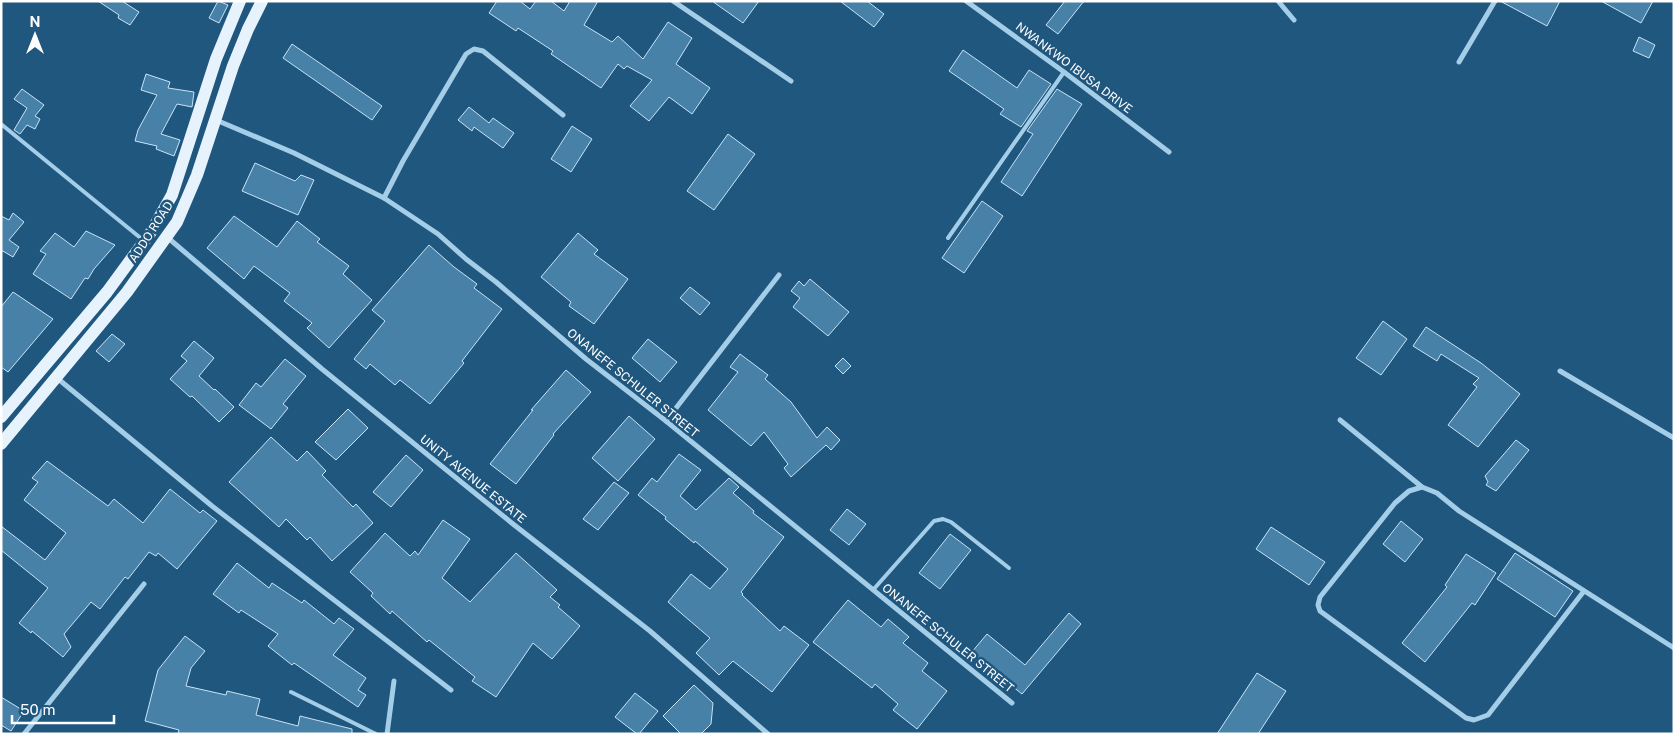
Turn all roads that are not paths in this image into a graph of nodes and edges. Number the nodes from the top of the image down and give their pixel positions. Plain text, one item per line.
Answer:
1 (240, 1) edge
2 (262, 1) edge
3 (673, 1) edge
4 (966, 1) edge
5 (1278, 1) edge
6 (1495, 1) edge
7 (1294, 20) dead end
8 (1459, 62) dead end
9 (1064, 72) junction
10 (791, 81) dead end
11 (563, 115) dead end
12 (216, 119) junction
13 (1, 124) edge
14 (1169, 152) dead end
15 (384, 198) junction
16 (167, 236) junction
17 (948, 238) dead end
18 (144, 242) junction
19 (779, 275) dead end
20 (1560, 371) dead end
21 (57, 378) junction
22 (1, 417) edge
23 (1340, 420) dead end
24 (666, 421) junction
25 (1674, 438) edge
26 (1, 444) edge
27 (1422, 487) junction
28 (1009, 568) dead end
29 (144, 584) dead end
30 (873, 590) junction
31 (1584, 590) junction
32 (1674, 648) edge
33 (394, 682) dead end
34 (452, 690) dead end
35 (290, 692) dead end
36 (1012, 703) dead end
37 (24, 734) edge
38 (376, 734) edge
39 (387, 734) edge
40 (768, 734) edge

1 - 18 main road, ADDO ROAD
2 - 12 main road, ADDO ROAD
3 - 10 street
4 - 9 street, NWANKWO IBUSA DRIVE
5 - 7 street
6 - 8 street
9 - 14 street, NWANKWO IBUSA DRIVE
9 - 17 lane
11 - 15 street
12 - 15 street, ONANEFE SCHULER STREET
12 - 16 main road, ADDO ROAD
13 - 18 lane
15 - 24 street, ONANEFE SCHULER STREET
16 - 21 main road, ADDO ROAD
16 - 40 street, UNITY AVENUE ESTATE
18 - 22 main road, ADDO ROAD
19 - 24 street
20 - 25 street
21 - 26 main road, ADDO ROAD
21 - 34 street
23 - 27 street
24 - 30 street, ONANEFE SCHULER STREET
27 - 31 street
27 - 31 street
28 - 30 lane
29 - 37 street
30 - 36 street, ONANEFE SCHULER STREET
31 - 32 street
33 - 39 street
35 - 38 lane

